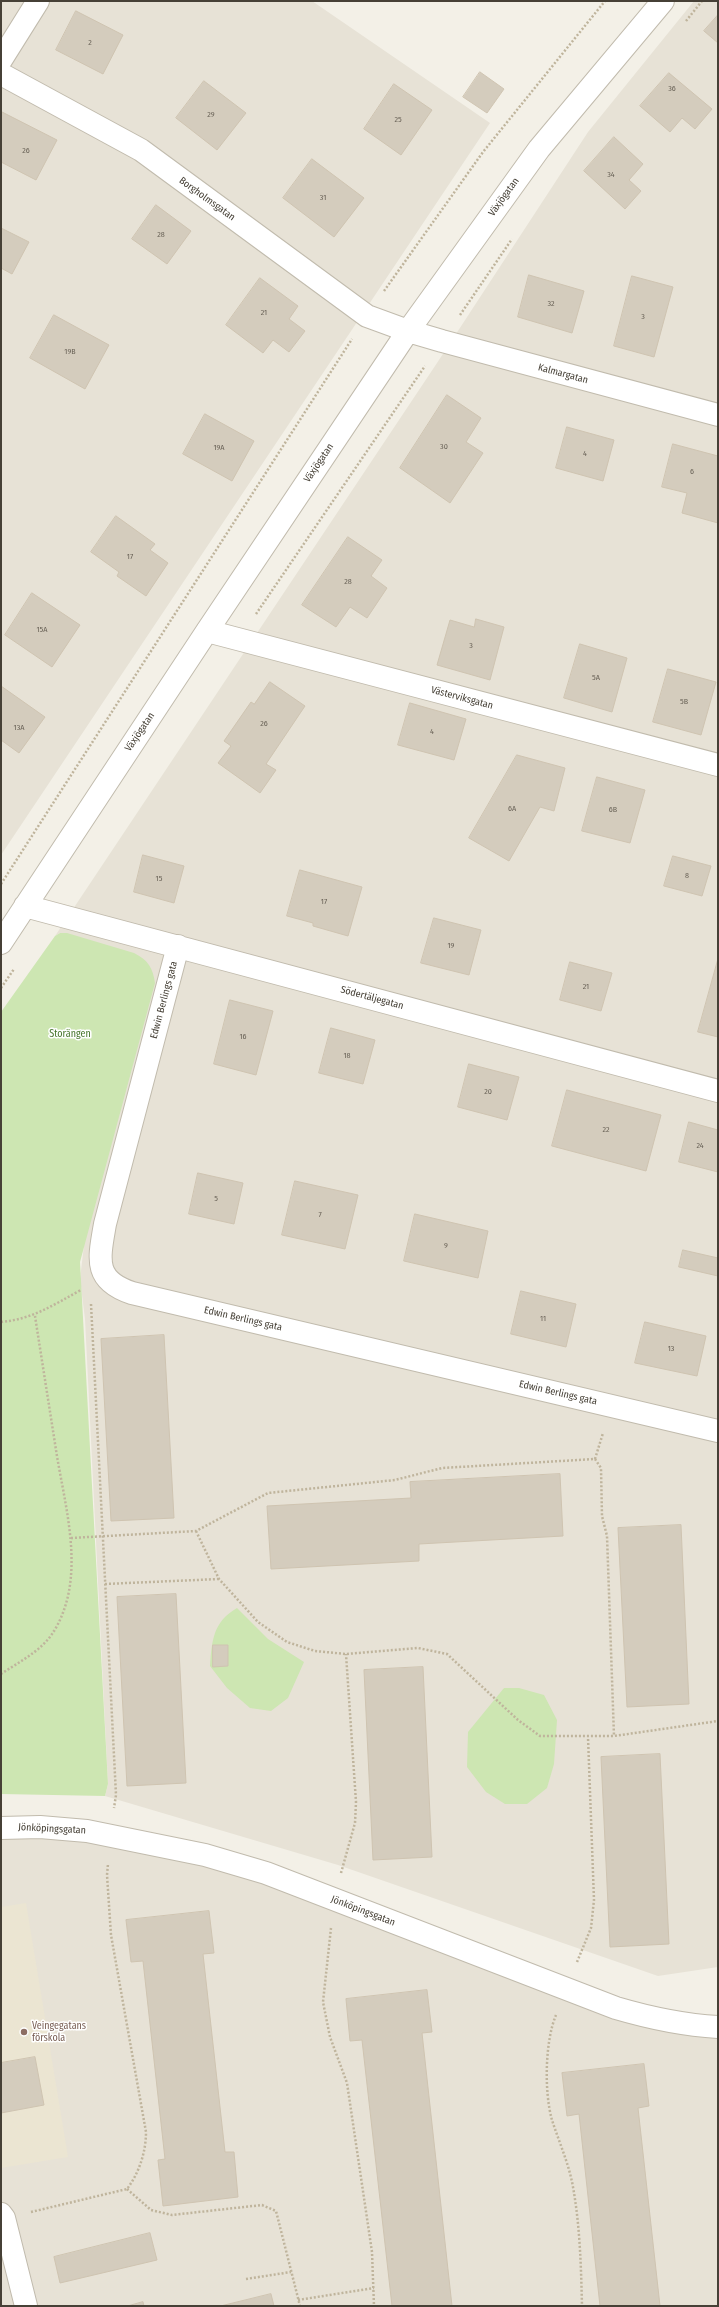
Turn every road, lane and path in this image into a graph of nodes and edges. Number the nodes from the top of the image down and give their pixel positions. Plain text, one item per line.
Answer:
1 (38, 1) edge
2 (605, 1) edge
3 (663, 1) edge
4 (702, 1) edge
5 (683, 24) dead end
6 (1, 60) edge
7 (1, 74) edge
8 (516, 232) dead end
9 (367, 316) junction
10 (408, 331) junction
11 (442, 341) junction
12 (718, 415) edge
13 (207, 631) junction
14 (239, 639) junction
15 (718, 765) edge
16 (1, 884) edge
17 (25, 906) junction
18 (1, 944) edge
19 (178, 946) junction
20 (18, 963) dead end
21 (1, 988) edge
22 (718, 1091) edge
23 (97, 1281) junction
24 (35, 1316) junction
25 (1, 1322) edge
26 (612, 1406) junction
27 (718, 1430) edge
28 (595, 1459) junction
29 (196, 1531) junction
30 (103, 1536) junction
31 (70, 1538) junction
32 (219, 1579) junction
33 (105, 1584) junction
34 (346, 1654) junction
35 (1, 1674) edge
36 (718, 1721) edge
37 (614, 1736) junction
38 (588, 1737) junction
39 (1, 1828) edge
40 (112, 1835) junction
41 (333, 1899) junction
42 (567, 1989) junction
43 (718, 2027) edge
44 (127, 2189) junction
45 (3, 2216) edge
46 (291, 2272) junction
47 (246, 2279) dead end
48 (374, 2288) junction
49 (298, 2300) junction
50 (26, 2306) edge
51 (300, 2306) edge
52 (374, 2306) edge
53 (582, 2306) edge

1 - 6 street
2 - 9 path
3 - 10 street, Växjögatan
4 - 5 path
7 - 9 street, Borgholmsgatan
8 - 11 path
9 - 10 street, Borgholmsgatan
9 - 16 path
10 - 11 street, Kalmargatan
10 - 13 street, Växjögatan
11 - 12 street, Kalmargatan
11 - 14 path
13 - 14 street, Västerviksgatan
13 - 17 street, Växjögatan
14 - 15 street, Västerviksgatan
17 - 18 street, Växjögatan
17 - 19 street, Södertäljegatan
19 - 22 street, Södertäljegatan
19 - 23 street, Edwin Berlings gata
20 - 21 path
23 - 24 path
23 - 26 street, Edwin Berlings gata
23 - 30 path
24 - 25 path
24 - 31 path
26 - 27 street, Edwin Berlings gata
26 - 28 path
28 - 29 path
28 - 37 path
29 - 30 path
29 - 32 path
30 - 31 path
30 - 33 path
31 - 35 path
32 - 33 path
32 - 34 path
33 - 40 path
34 - 38 path
34 - 41 path
36 - 37 path
37 - 38 path
38 - 42 path
39 - 40 street, Jönköpingsgatan
40 - 41 street, Jönköpingsgatan
40 - 44 path
41 - 42 street, Jönköpingsgatan
41 - 48 path
42 - 43 street, Jönköpingsgatan
42 - 53 path
44 - 45 path
44 - 46 path
45 - 50 street
46 - 47 path
46 - 49 path
48 - 49 path
48 - 52 path
49 - 51 path

